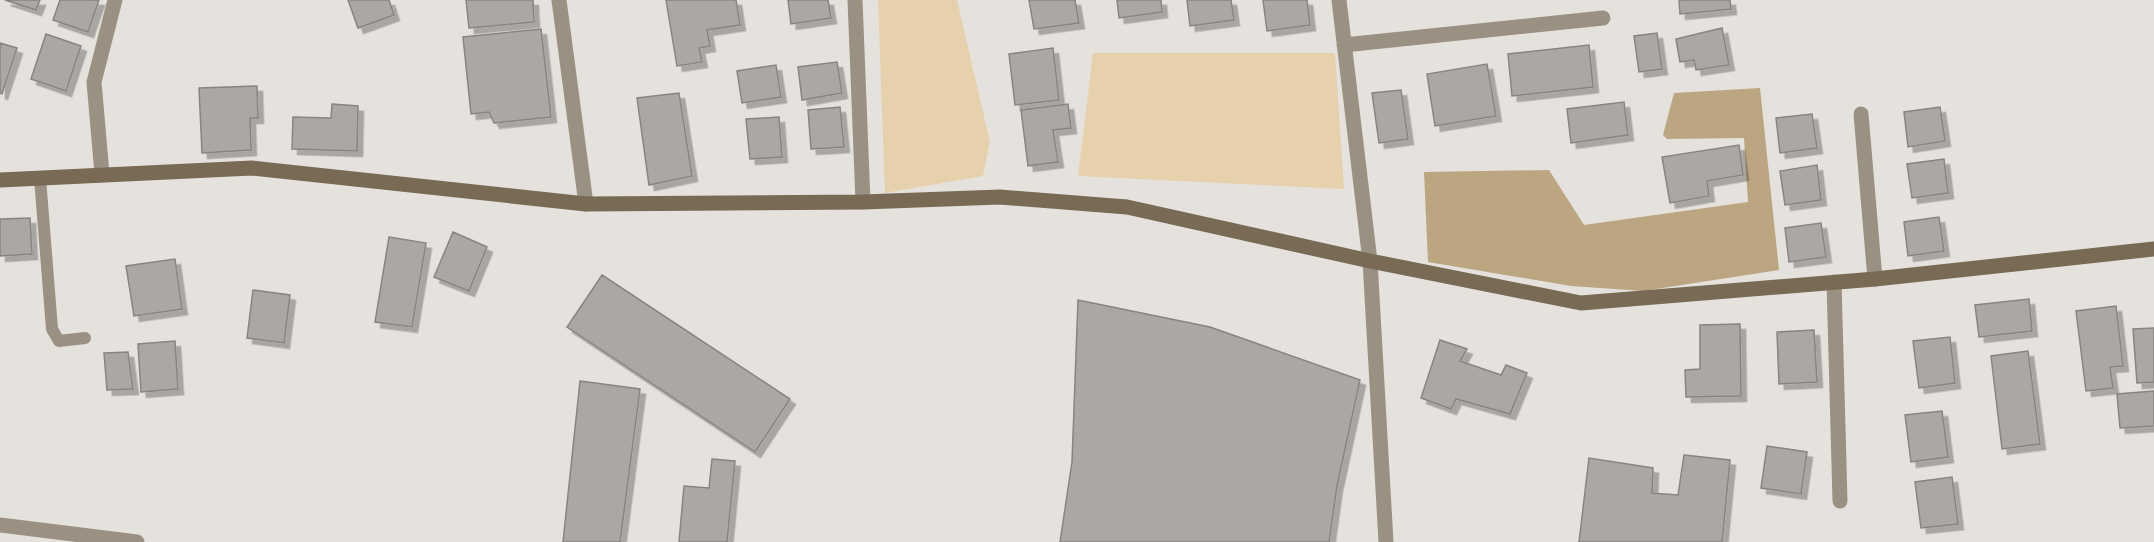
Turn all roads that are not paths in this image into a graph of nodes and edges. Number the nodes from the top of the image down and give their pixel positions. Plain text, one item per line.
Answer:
1 (115, 0) edge
2 (559, 0) edge
3 (855, 0) edge
4 (1339, 0) edge
5 (1603, 18) dead end
6 (1344, 45) junction
7 (1861, 114) dead end
8 (102, 174) junction
9 (40, 178) junction
10 (0, 180) edge
11 (863, 202) junction
12 (586, 204) junction
13 (2154, 249) edge
14 (1370, 261) junction
15 (1875, 279) junction
16 (1834, 282) junction
17 (85, 338) dead end
18 (1840, 501) dead end
19 (0, 525) edge
20 (137, 542) edge
21 (1386, 542) edge

1 - 8 street
2 - 12 street
3 - 11 street
4 - 6 street
5 - 6 street
6 - 14 street
7 - 15 street
8 - 9 street
8 - 12 street
9 - 10 street
9 - 17 lane
11 - 12 street
11 - 14 street
13 - 15 street
14 - 16 street
14 - 21 street
15 - 16 street
16 - 18 street
19 - 20 street

